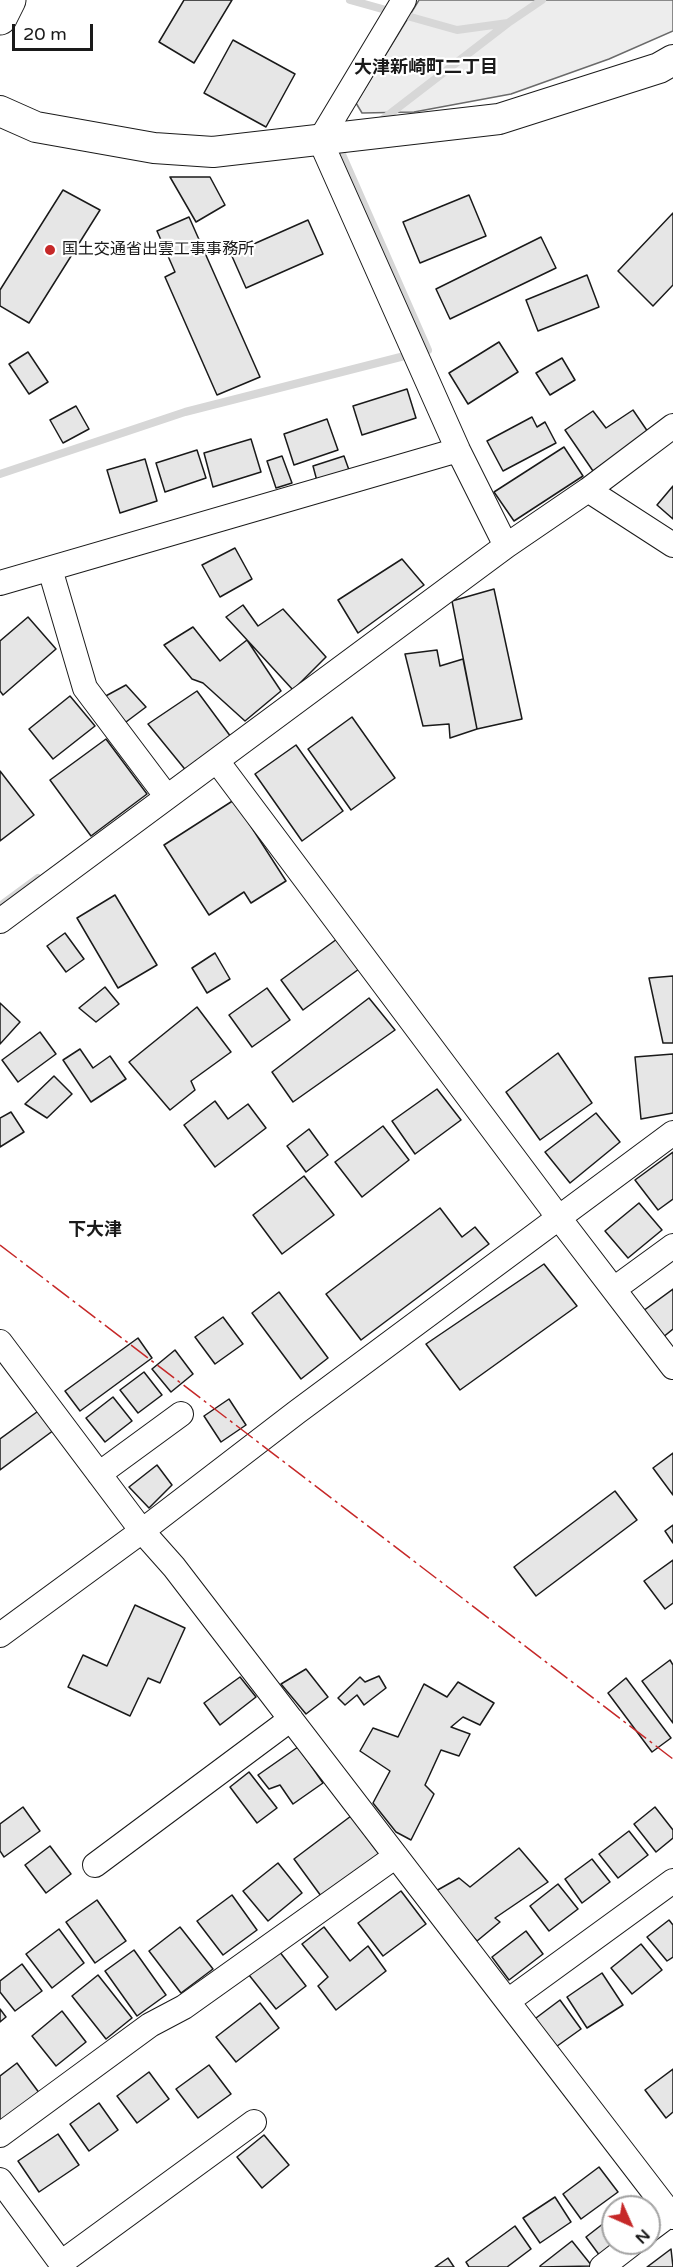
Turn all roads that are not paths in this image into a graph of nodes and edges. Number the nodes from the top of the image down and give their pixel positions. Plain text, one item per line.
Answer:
1 (9, 0) edge
2 (404, 0) edge
3 (0, 18) edge
4 (673, 60) edge
5 (0, 111) edge
6 (320, 140) junction
7 (673, 426) edge
8 (458, 450) junction
9 (588, 490) junction
10 (673, 545) edge
11 (506, 546) junction
12 (50, 569) junction
13 (0, 584) edge
14 (217, 761) junction
15 (167, 797) junction
16 (0, 921) edge
17 (673, 1133) edge
18 (559, 1218) junction
19 (673, 1246) edge
20 (614, 1290) junction
21 (0, 1342) edge
22 (671, 1361) edge
23 (181, 1414) dead end
24 (99, 1474) junction
25 (142, 1531) junction
26 (0, 1635) edge
27 (291, 1719) junction
28 (396, 1856) junction
29 (95, 1865) dead end
30 (673, 1881) edge
31 (507, 2001) junction
32 (254, 2122) dead end
33 (0, 2135) edge
34 (0, 2180) edge
35 (672, 2214) edge
36 (618, 2255) edge
37 (63, 2265) edge
38 (602, 2267) edge

1 - 3 highway
2 - 6 street
4 - 6 street
5 - 6 street
6 - 8 street
7 - 9 street
8 - 11 street
8 - 12 street
9 - 10 street
9 - 11 street
11 - 14 street
12 - 13 street
12 - 15 street
14 - 15 street
14 - 18 street
15 - 16 street
17 - 18 street
18 - 20 street
18 - 25 street
19 - 20 street
20 - 22 street
21 - 24 street
23 - 24 street
24 - 25 street
25 - 26 street
25 - 27 street
27 - 28 street
27 - 29 street
28 - 31 street
28 - 33 street
30 - 31 street
31 - 35 street
32 - 37 street
34 - 37 street
36 - 38 street

